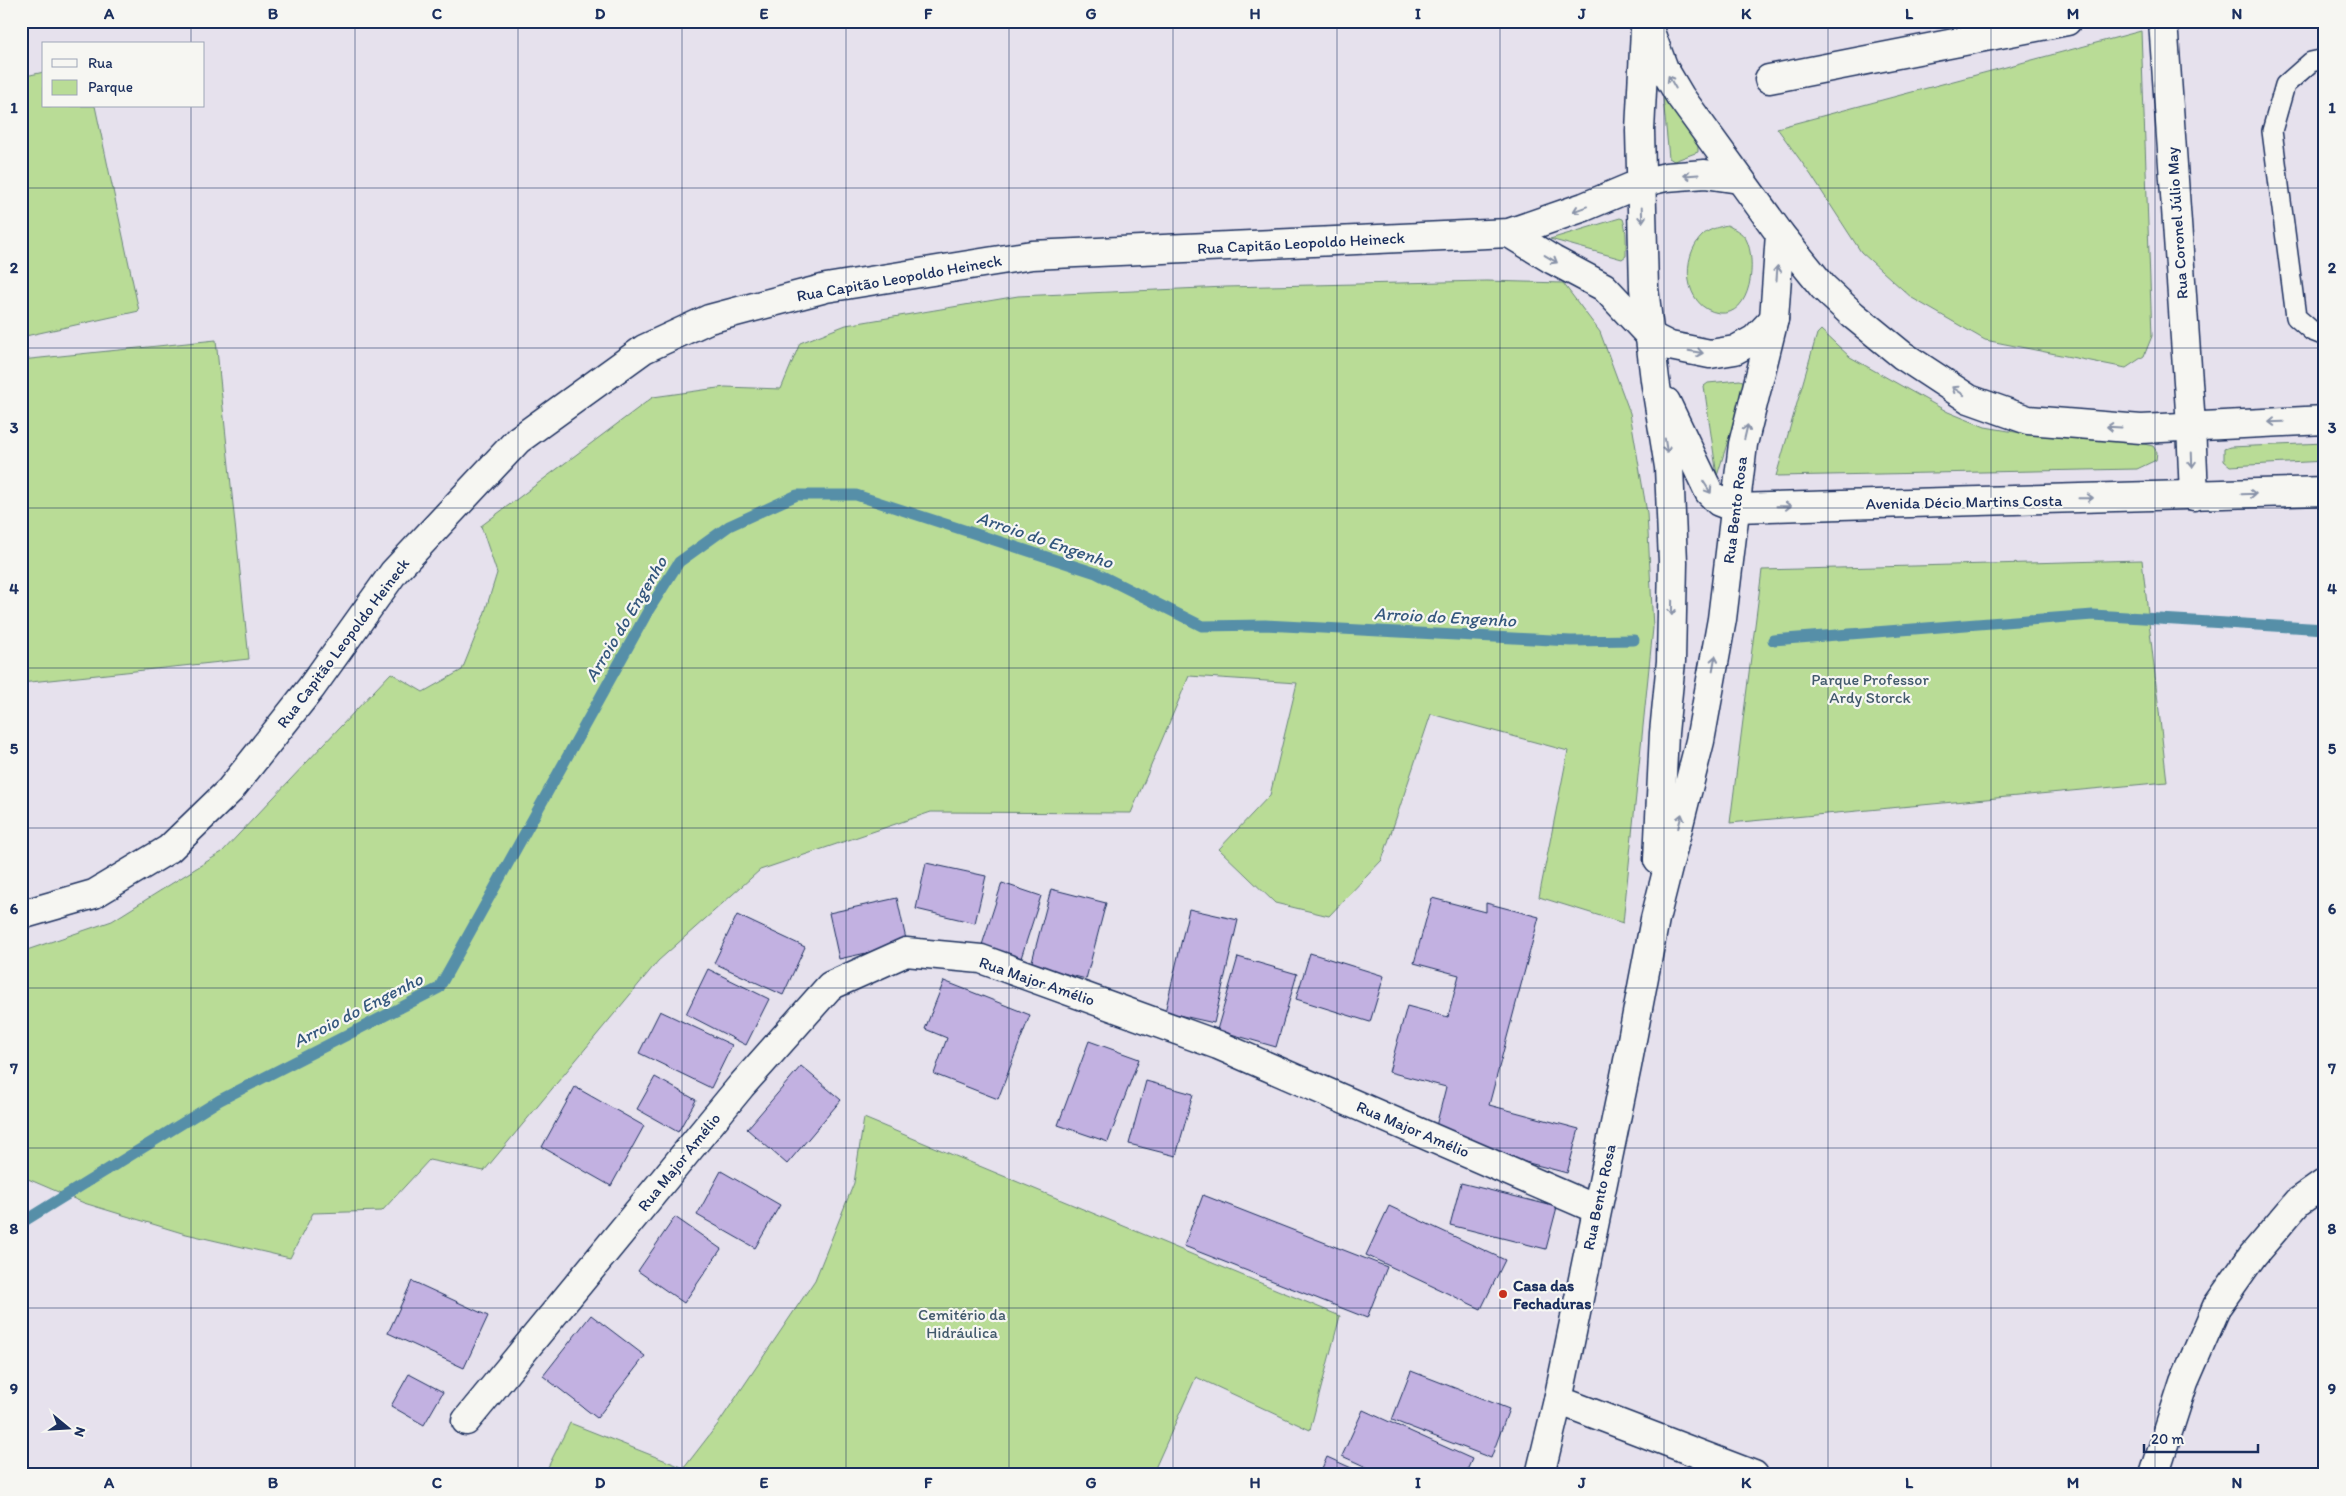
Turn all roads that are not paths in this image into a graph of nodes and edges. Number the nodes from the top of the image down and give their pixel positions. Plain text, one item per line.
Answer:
1 (1646, 21) edge
2 (2067, 21) edge
3 (2163, 21) edge
4 (2325, 58) edge
5 (1769, 79) dead end
6 (1739, 180) junction
7 (1641, 183) junction
8 (1509, 233) junction
9 (1780, 234) junction
10 (1774, 319) junction
11 (1650, 336) junction
12 (2325, 336) edge
13 (1655, 380) junction
14 (2325, 420) edge
15 (2191, 425) junction
16 (2325, 491) edge
17 (2194, 496) junction
18 (1735, 508) junction
19 (21, 915) edge
20 (1655, 919) junction
21 (2325, 1183) edge
22 (1596, 1209) junction
23 (1558, 1400) junction
24 (466, 1421) dead end
25 (1540, 1475) edge
26 (1754, 1475) edge
27 (2154, 1475) edge

6 -> 1 street
1 - 7 street, Rua Bento Rosa
2 - 5 street
3 - 15 street, Rua Coronel Júlio May
4 - 12 lane
6 -> 7 street
6 - 9 street
7 -> 8 street, Rua Capitão Leopoldo Heineck
7 -> 11 street, Rua Bento Rosa
8 -> 11 street
8 - 19 street, Rua Capitão Leopoldo Heineck
10 -> 9 street, Rua Bento Rosa
15 -> 9 street
11 -> 10 street
18 -> 10 street, Rua Bento Rosa
11 - 13 street, Rua Bento Rosa
13 -> 18 street
13 -> 20 street, Rua Bento Rosa
14 -> 15 street
15 -> 17 street
17 -> 16 street, Avenida Décio Martins Costa
18 -> 17 street, Avenida Décio Martins Costa
20 -> 18 street, Rua Bento Rosa
20 - 22 street, Rua Bento Rosa
21 - 27 street
22 - 23 street, Rua Bento Rosa
22 - 24 street, Rua Major Amélio
23 - 25 street, Rua Bento Rosa
23 - 26 street

